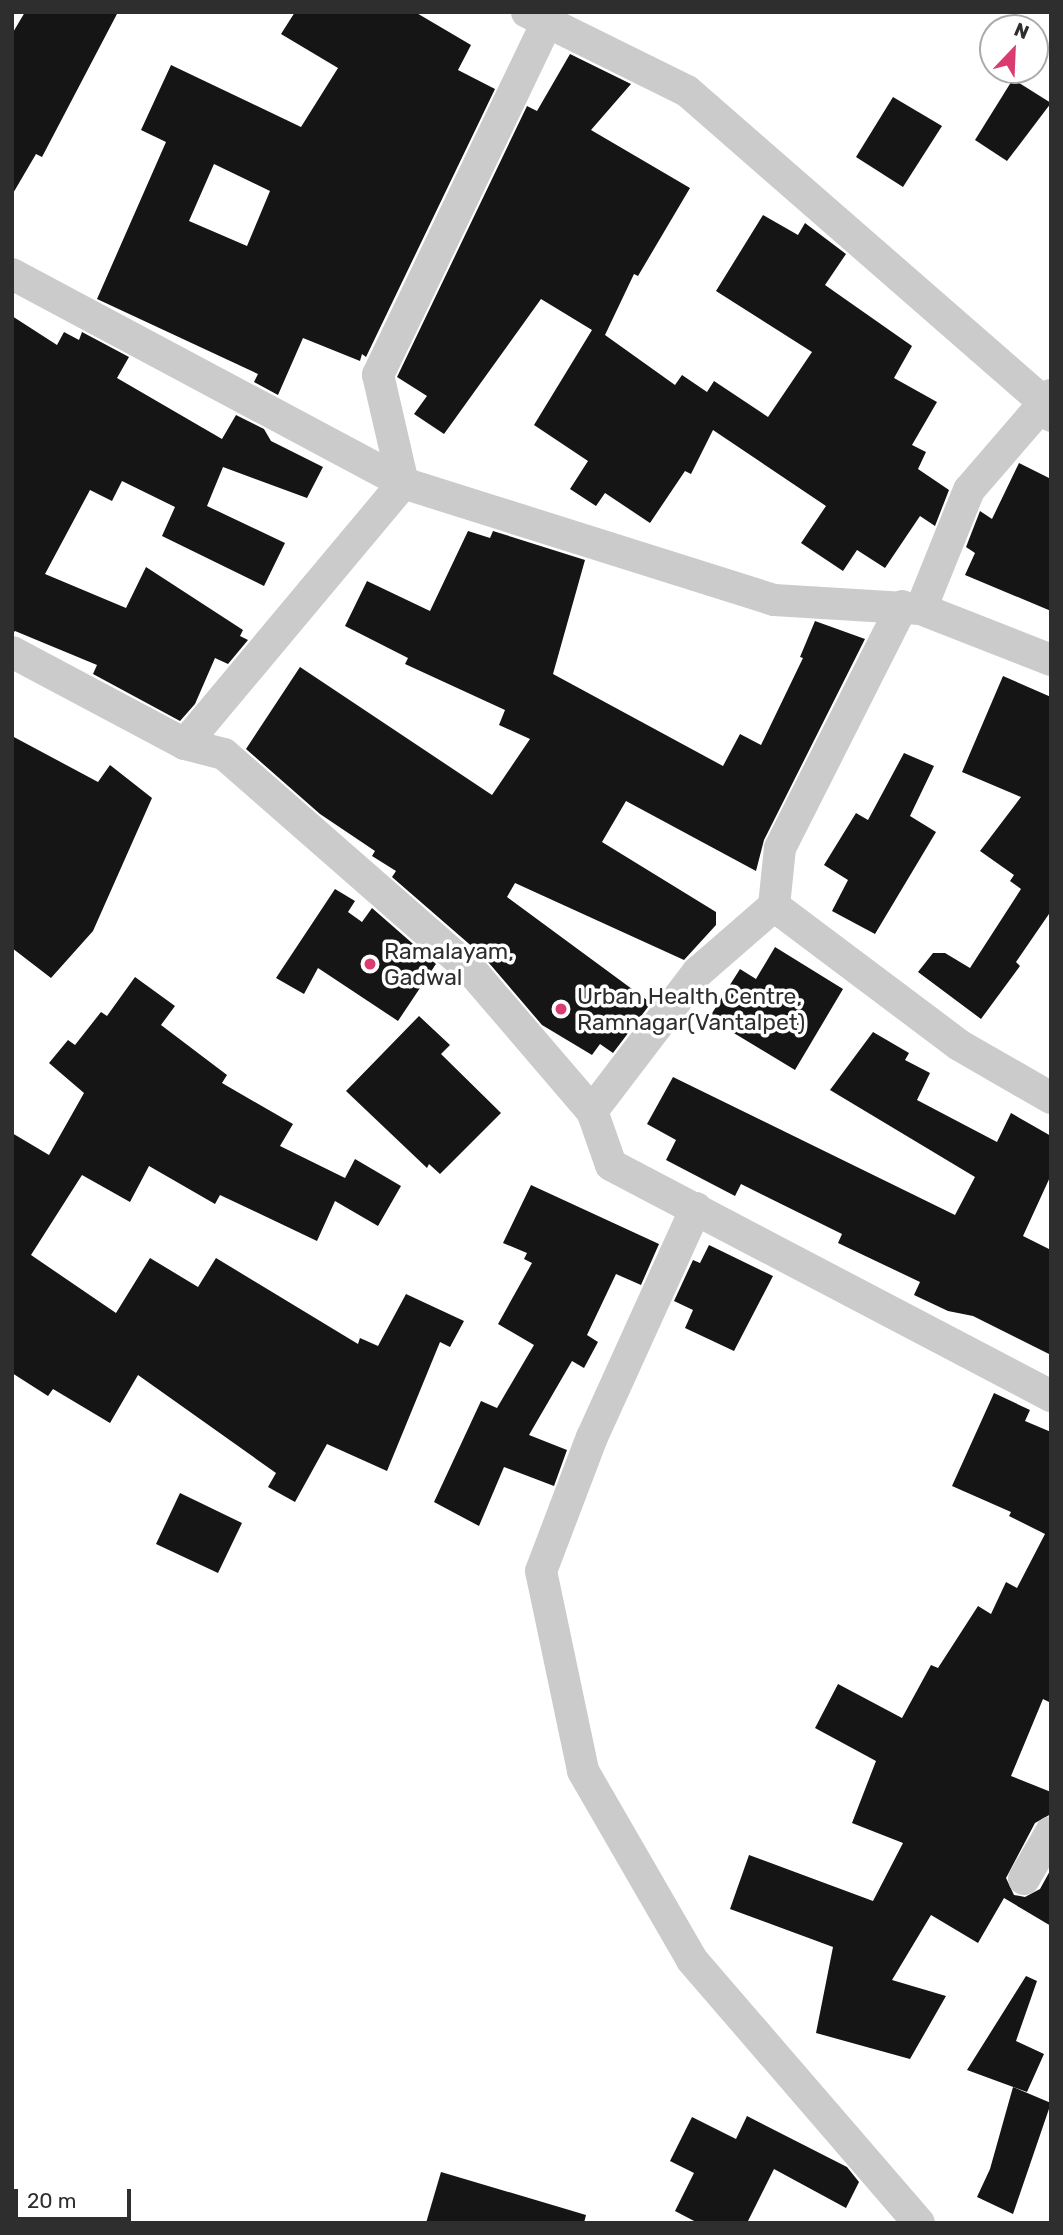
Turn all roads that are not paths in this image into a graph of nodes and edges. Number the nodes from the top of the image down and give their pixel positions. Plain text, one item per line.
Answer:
1 (537, 17) edge
2 (12, 274) edge
3 (1048, 404) edge
4 (403, 482) junction
5 (911, 608) junction
6 (12, 652) edge
7 (1051, 660) edge
8 (186, 744) junction
9 (774, 906) junction
10 (1051, 1098) edge
11 (592, 1111) junction
12 (696, 1208) junction
13 (1051, 1395) edge
14 (1051, 1832) edge
15 (1024, 1879) dead end
16 (919, 2223) edge

1 - 3 street
1 - 4 street
2 - 4 street
3 - 5 street
4 - 5 street
4 - 8 street
5 - 7 street
5 - 9 street
6 - 8 street
8 - 11 street
9 - 10 street
9 - 11 street
11 - 12 street
12 - 13 street
12 - 16 street
14 - 15 street

